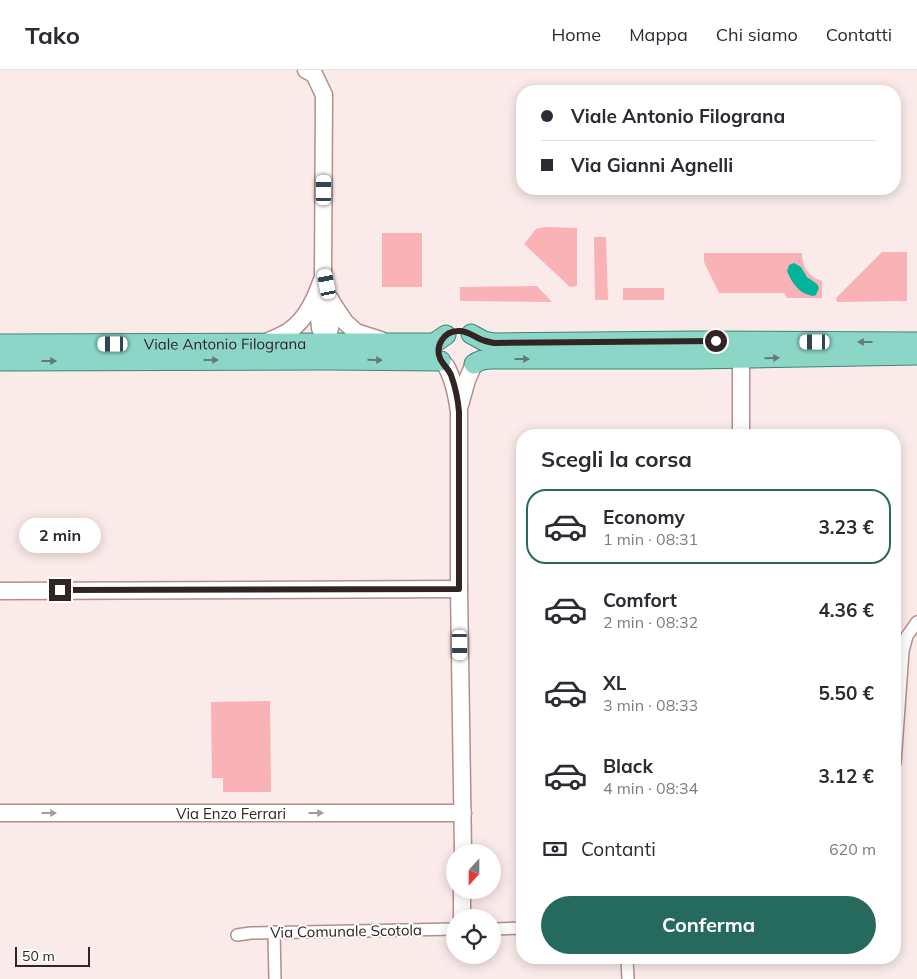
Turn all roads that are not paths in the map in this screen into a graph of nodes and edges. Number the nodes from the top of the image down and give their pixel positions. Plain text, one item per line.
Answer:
1 (306, 70) edge
2 (324, 298) junction
3 (471, 334) junction
4 (446, 335) junction
5 (263, 343) junction
6 (393, 343) junction
7 (0, 344) edge
8 (916, 345) edge
9 (697, 350) junction
10 (327, 351) junction
11 (740, 359) junction
12 (0, 361) edge
13 (443, 364) junction
14 (474, 364) junction
15 (459, 412) junction
16 (741, 429) edge
17 (459, 589) junction
18 (0, 591) edge
19 (917, 622) edge
20 (901, 679) edge
21 (0, 813) edge
22 (463, 813) junction
23 (463, 844) edge
24 (516, 928) edge
25 (446, 929) edge
26 (501, 929) edge
27 (274, 932) junction
28 (237, 935) dead end
29 (627, 964) edge
30 (275, 979) edge
31 (628, 979) edge

1 - 2 street
2 - 5 street
2 - 6 street
2 - 10 street
3 - 4 main road
3 - 9 main road
3 - 14 main road
4 - 6 main road, Viale Antonio Filograna
4 - 13 main road
5 - 7 main road, Viale Antonio Filograna
5 - 10 main road, Viale Antonio Filograna
6 - 10 main road, Viale Antonio Filograna
8 -> 9 main road
11 -> 8 main road
9 - 11 main road
14 -> 9 main road
12 -> 10 main road, Viale Antonio Filograna
10 -> 13 main road, Viale Antonio Filograna
11 - 16 street
13 - 14 main road
13 - 15 street
14 - 15 street
15 - 17 street
17 - 18 street
17 - 22 street
19 - 20 street
21 -> 22 street, Via Enzo Ferrari
22 - 23 street
24 - 26 street
25 - 27 street, Via Comunale Scotola
27 - 28 street, Via Comunale Scotola
27 - 30 street
29 - 31 street

